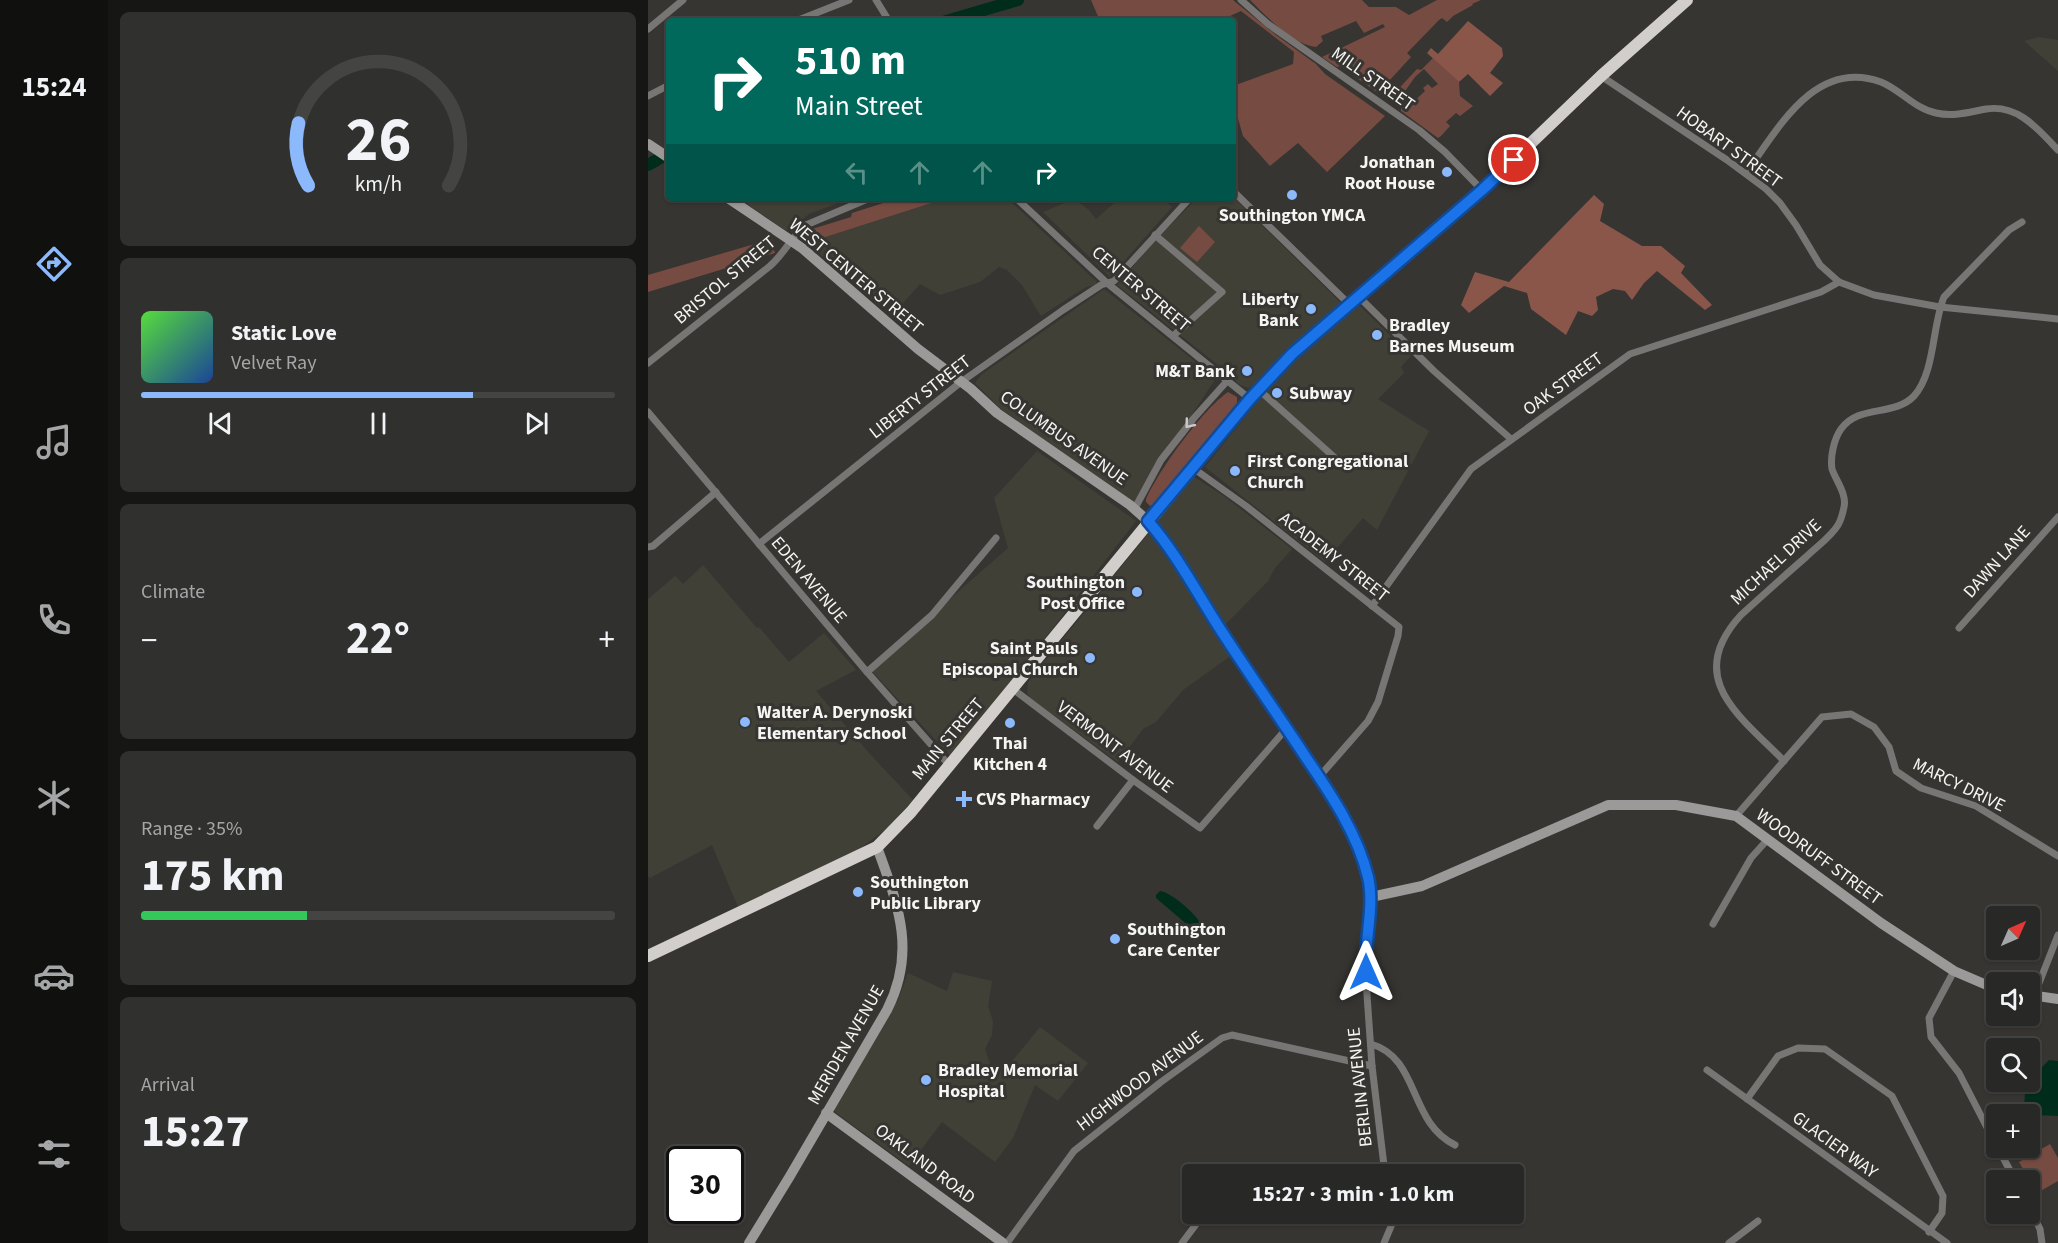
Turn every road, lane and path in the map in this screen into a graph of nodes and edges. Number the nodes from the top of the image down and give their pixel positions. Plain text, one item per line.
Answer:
1 (683, 0) edge
2 (849, 0) edge
3 (876, 0) edge
4 (1241, 0) edge
5 (1687, 0) edge
6 (804, 18) edge
7 (887, 18) edge
8 (648, 29) edge
9 (1601, 76) junction
10 (666, 87) edge
11 (648, 96) edge
12 (652, 147) edge
13 (2058, 150) edge
14 (666, 156) edge
15 (1746, 173) junction
16 (1482, 190) junction
17 (1236, 193) edge
18 (732, 201) edge
19 (862, 201) edge
20 (1020, 201) edge
21 (1187, 201) edge
22 (2022, 222) dead end
23 (1155, 235) junction
24 (792, 241) junction
25 (1839, 282) junction
26 (1107, 283) junction
27 (1354, 301) junction
28 (1940, 307) junction
29 (2058, 320) edge
30 (1173, 336) junction
31 (648, 363) edge
32 (1228, 380) junction
33 (960, 382) junction
34 (1254, 394) junction
35 (648, 412) edge
36 (1512, 439) junction
37 (1343, 465) dead end
38 (1193, 468) junction
39 (716, 492) junction
40 (1135, 508) junction
41 (2058, 517) edge
42 (1148, 521) junction
43 (996, 538) dead end
44 (759, 544) junction
45 (648, 547) edge
46 (1372, 606) junction
47 (1959, 628) dead end
48 (867, 672) junction
49 (1013, 689) junction
50 (1287, 728) junction
51 (1784, 761) junction
52 (950, 766) junction
53 (1319, 777) junction
54 (1133, 780) junction
55 (1736, 816) junction
56 (1097, 826) dead end
57 (1768, 839) junction
58 (877, 847) junction
59 (2058, 856) edge
60 (1371, 897) junction
61 (1713, 924) dead end
62 (2058, 935) edge
63 (648, 956) edge
64 (1954, 971) junction
65 (2040, 977) edge
66 (1986, 985) edge
67 (2040, 996) edge
68 (2058, 999) edge
69 (1371, 1044) junction
70 (1372, 1066) junction
71 (1707, 1070) dead end
72 (1747, 1100) junction
73 (826, 1113) junction
74 (1986, 1125) edge
75 (1455, 1145) dead end
76 (1384, 1164) edge
77 (1758, 1221) dead end
78 (1196, 1224) edge
79 (1392, 1224) edge
80 (2038, 1224) edge
81 (1929, 1232) junction
82 (749, 1243) edge
83 (1005, 1243) edge
84 (1182, 1243) edge
85 (1384, 1243) edge
86 (1729, 1243) edge
87 (1947, 1243) edge
88 (2042, 1243) edge

1 - 8 street
2 - 6 street
3 - 7 street
4 - 16 street, MILL STREET
5 - 9 highway, MAIN STREET
9 - 15 street, HOBART STREET
9 - 16 highway, MAIN STREET
10 - 11 street
12 - 14 street
13 - 15 street
15 - 25 street, HOBART STREET
16 - 27 highway, MAIN STREET
17 - 27 street
18 - 24 street, WEST CENTER STREET
19 - 24 street, BRISTOL STREET
20 - 26 street, CENTER STREET
21 - 23 street, LIBERTY STREET
22 - 28 street
23 - 26 street, LIBERTY STREET
23 - 30 street
24 - 31 street, BRISTOL STREET
24 - 33 street, WEST CENTER STREET
25 - 28 street, HOBART STREET
25 - 36 street, OAK STREET
26 - 30 street, CENTER STREET
26 - 33 street, LIBERTY STREET
27 - 34 highway, MAIN STREET
27 - 36 street
28 - 29 street, HOBART STREET
28 - 51 street, MICHAEL DRIVE
30 - 32 street, CENTER STREET
32 - 34 street, CENTER STREET
32 -> 40 street
33 - 40 street, COLUMBUS AVENUE
33 - 44 street, LIBERTY STREET
34 - 37 street, CENTER STREET
34 - 38 highway, MAIN STREET
35 - 39 street, EDEN AVENUE
36 - 46 street, OAK STREET
38 - 42 highway, MAIN STREET
38 - 46 street, ACADEMY STREET
39 - 44 street, EDEN AVENUE
39 - 45 street
40 - 42 street, COLUMBUS AVENUE
41 - 47 street, DAWN LANE
42 - 49 highway, MAIN STREET
42 - 50 street, BERLIN AVENUE
43 - 48 street
44 - 48 street, EDEN AVENUE
46 - 53 street, ACADEMY STREET
48 - 52 street, EDEN AVENUE
49 - 52 highway, MAIN STREET
49 - 54 street, VERMONT AVENUE
50 - 53 street, BERLIN AVENUE
50 - 54 street, VERMONT AVENUE
51 - 55 street, MARCY DRIVE
51 - 59 street, MARCY DRIVE
52 - 58 highway, MAIN STREET
53 - 60 street, BERLIN AVENUE
54 - 56 street
55 - 57 street, WOODRUFF STREET
55 - 60 street, WOODRUFF STREET
57 - 61 street
57 - 64 street, WOODRUFF STREET
58 - 63 highway, MAIN STREET
58 - 73 street, MERIDEN AVENUE
60 - 69 street, BERLIN AVENUE
62 - 65 street
64 - 66 street, WOODRUFF STREET
64 - 74 street
67 - 68 street
69 - 70 street, BERLIN AVENUE
69 - 75 street
70 - 76 street, BERLIN AVENUE
70 - 83 street, HIGHWOOD AVENUE
71 - 72 street, GLACIER WAY
72 - 81 street, GLACIER WAY
72 - 81 street
73 - 82 street, MERIDEN AVENUE
73 - 83 street, OAKLAND ROAD
77 - 86 street
78 - 84 street
79 - 85 street
80 - 88 street
81 - 87 street, GLACIER WAY

